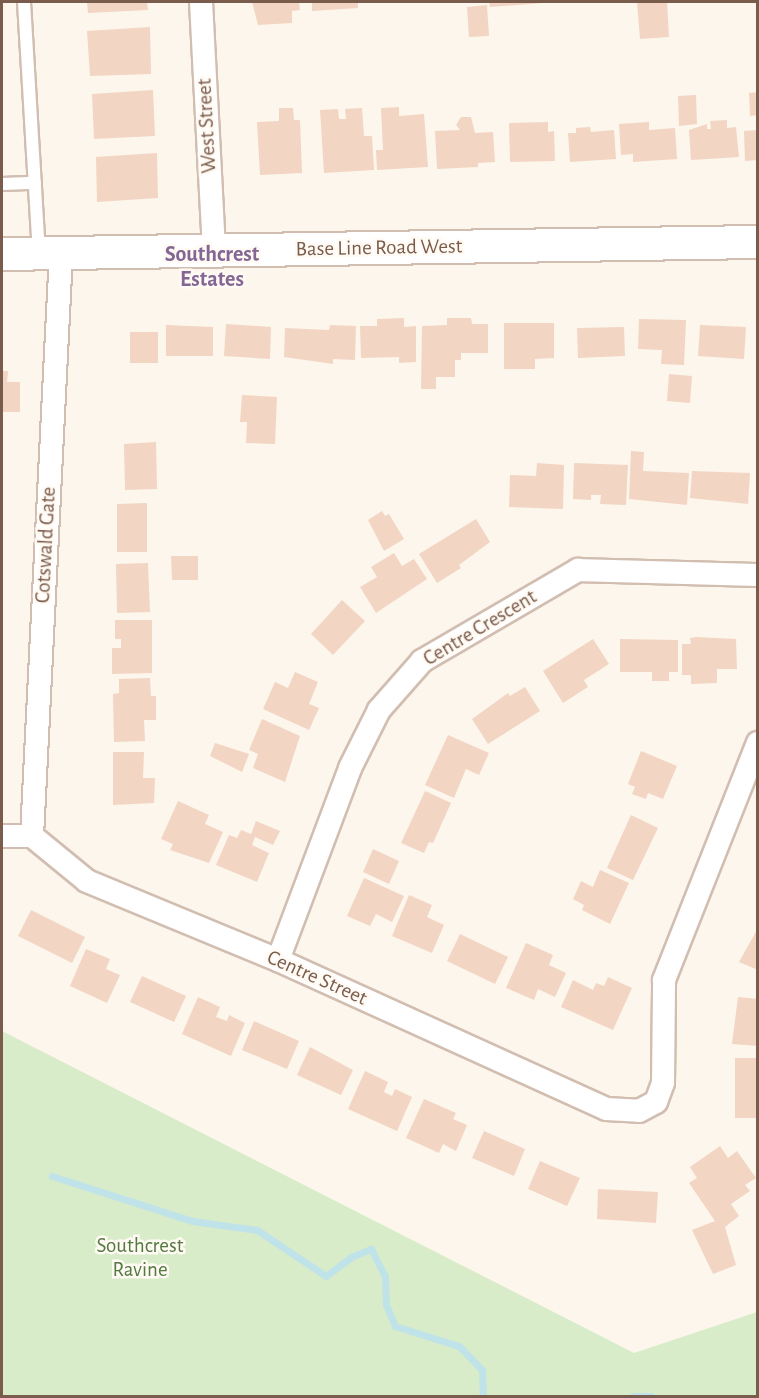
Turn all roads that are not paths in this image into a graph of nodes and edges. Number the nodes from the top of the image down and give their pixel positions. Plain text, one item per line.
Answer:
1 (24, 2) edge
2 (201, 2) edge
3 (2, 183) edge
4 (35, 183) junction
5 (758, 242) edge
6 (214, 251) junction
7 (50, 253) junction
8 (2, 254) edge
9 (758, 575) edge
10 (758, 743) edge
11 (2, 836) edge
12 (32, 836) junction
13 (278, 960) junction

1 - 4 lane
2 - 6 street, West Street
3 - 4 lane
4 - 7 lane
5 - 6 street, Base Line Road West
6 - 7 street, Base Line Road West
7 - 8 street, Base Line Road West
7 - 12 street, Cotswald Gate
9 - 13 street, Centre Crescent
10 - 13 street, Centre Street
11 - 12 street
12 - 13 street, Centre Street

